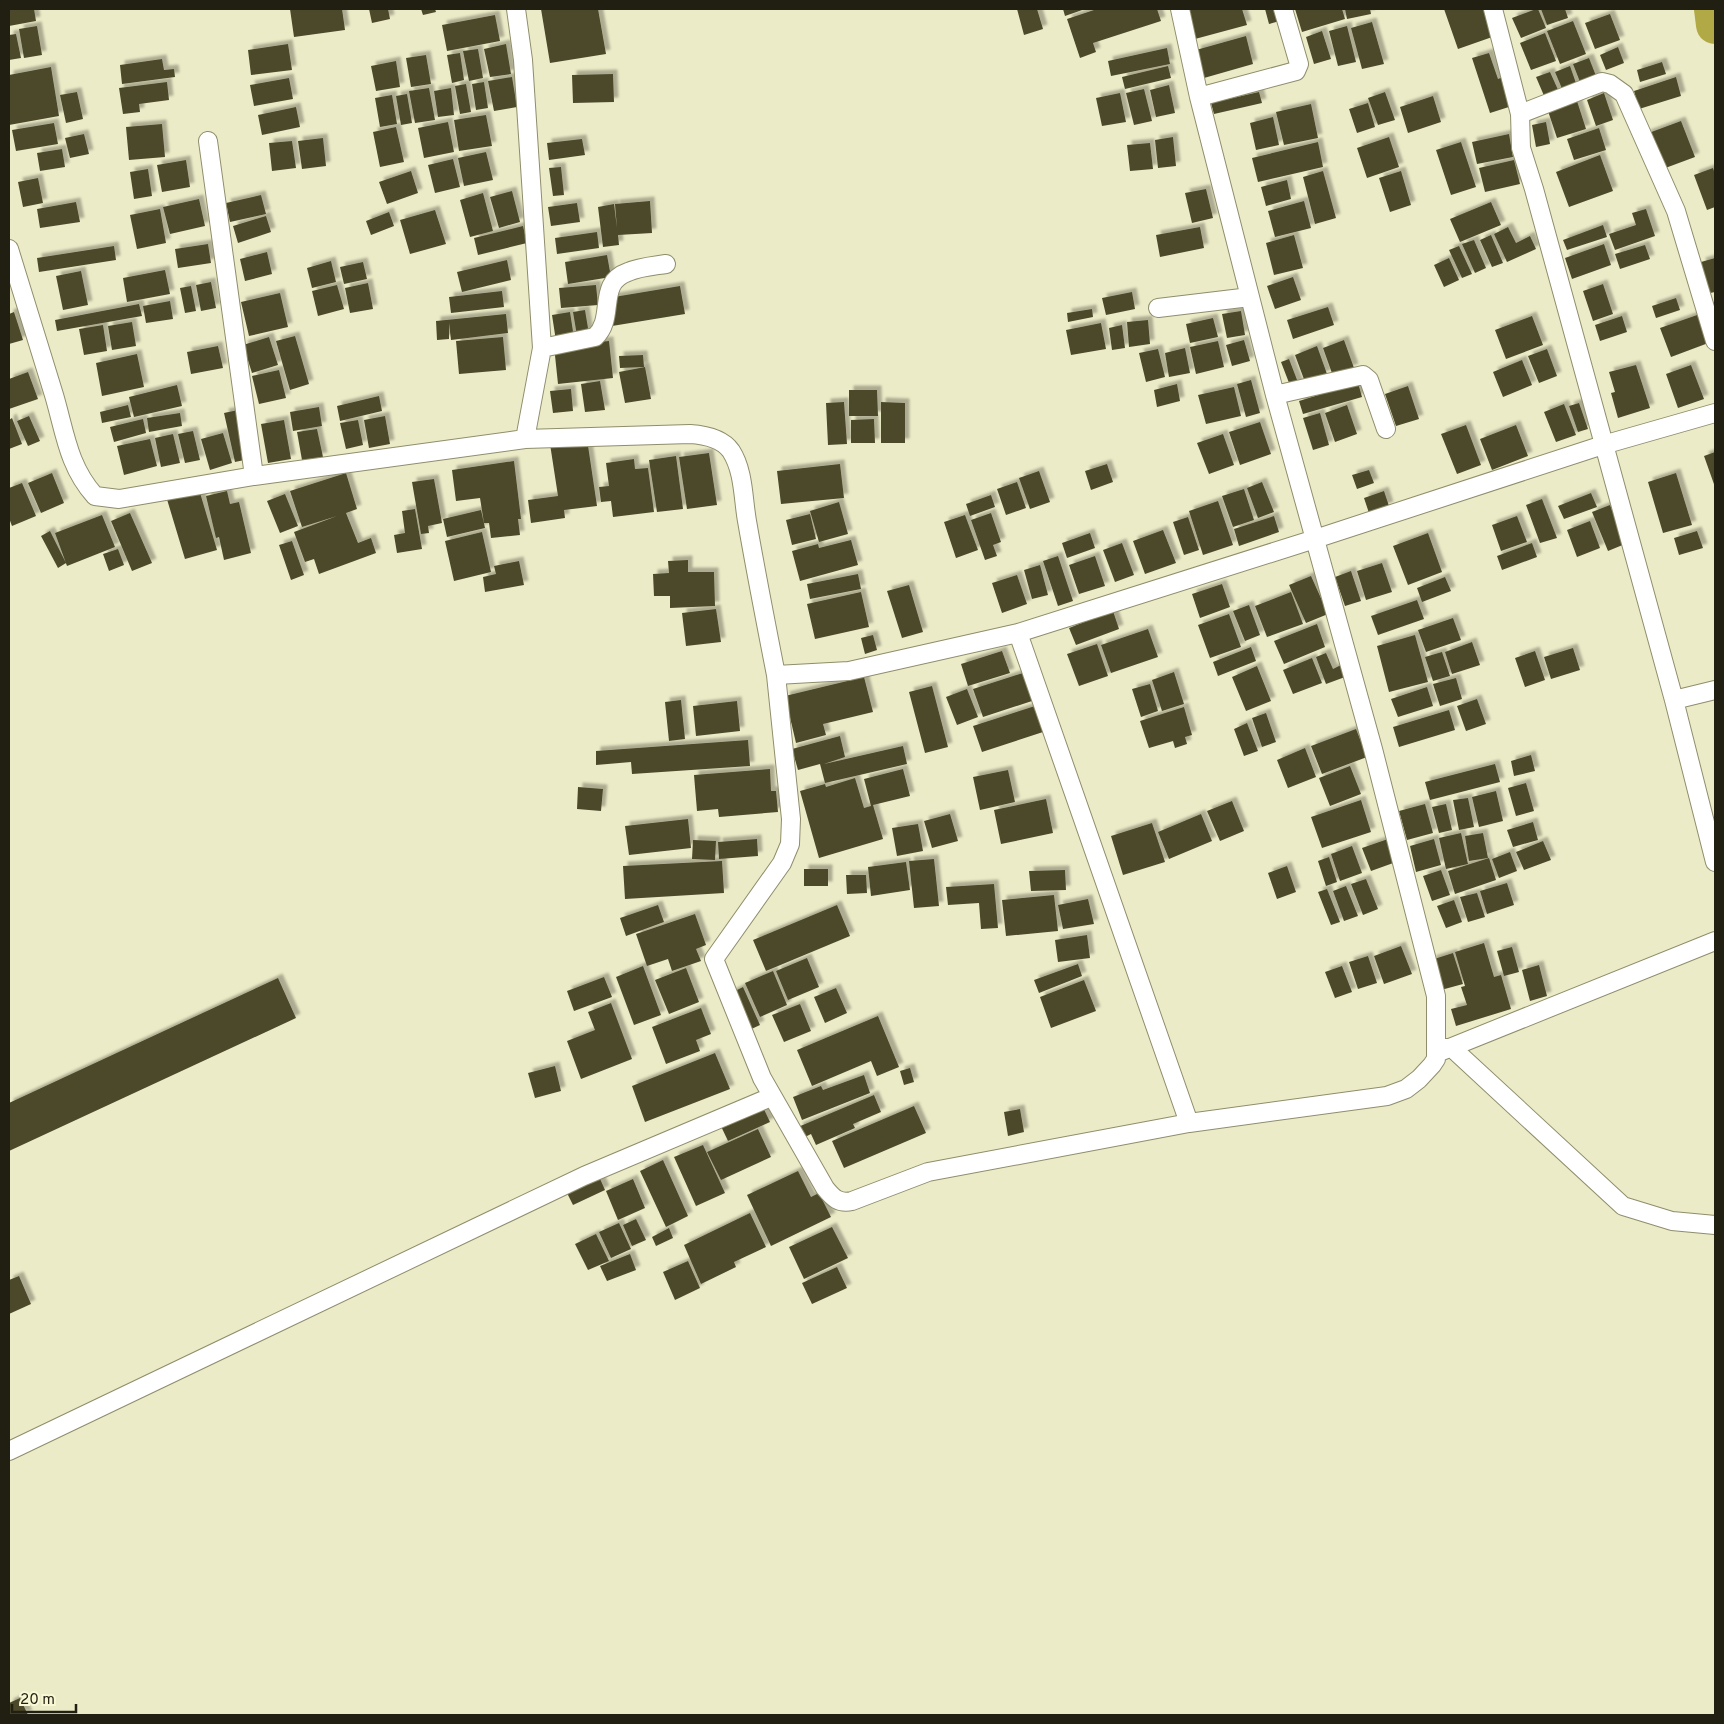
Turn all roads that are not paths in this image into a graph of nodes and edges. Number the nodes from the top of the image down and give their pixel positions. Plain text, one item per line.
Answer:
1 (516, 9) edge
2 (1180, 9) edge
3 (1283, 9) edge
4 (1493, 9) edge
5 (1199, 97) junction
6 (1520, 114) junction
7 (208, 141) dead end
8 (9, 249) edge
9 (666, 264) dead end
10 (1250, 297) junction
11 (1158, 308) dead end
12 (1715, 341) edge
13 (542, 348) junction
14 (1275, 396) junction
15 (1715, 413) edge
16 (1386, 429) dead end
17 (525, 438) junction
18 (1603, 445) junction
19 (254, 476) junction
20 (1315, 539) junction
21 (1018, 633) junction
22 (776, 675) junction
23 (1715, 690) edge
24 (1674, 700) junction
25 (1715, 862) edge
26 (1715, 941) edge
27 (1441, 1050) junction
28 (771, 1097) junction
29 (1189, 1123) junction
30 (1715, 1225) edge
31 (9, 1451) edge

1 - 13 street
2 - 5 street
3 - 5 street
4 - 6 street
5 - 10 street
6 - 12 street
6 - 18 street
7 - 19 street
8 - 19 street
9 - 13 street
10 - 11 street
10 - 14 street
13 - 17 street
14 - 16 street
14 - 20 street
15 - 18 street
17 - 19 street
17 - 22 street
18 - 20 street
18 - 24 street
20 - 21 street
20 - 27 street
21 - 22 street
21 - 29 street
22 - 28 street
23 - 24 street
24 - 25 street
26 - 27 street
27 - 29 street
27 - 30 street
28 - 29 street
28 - 31 street

